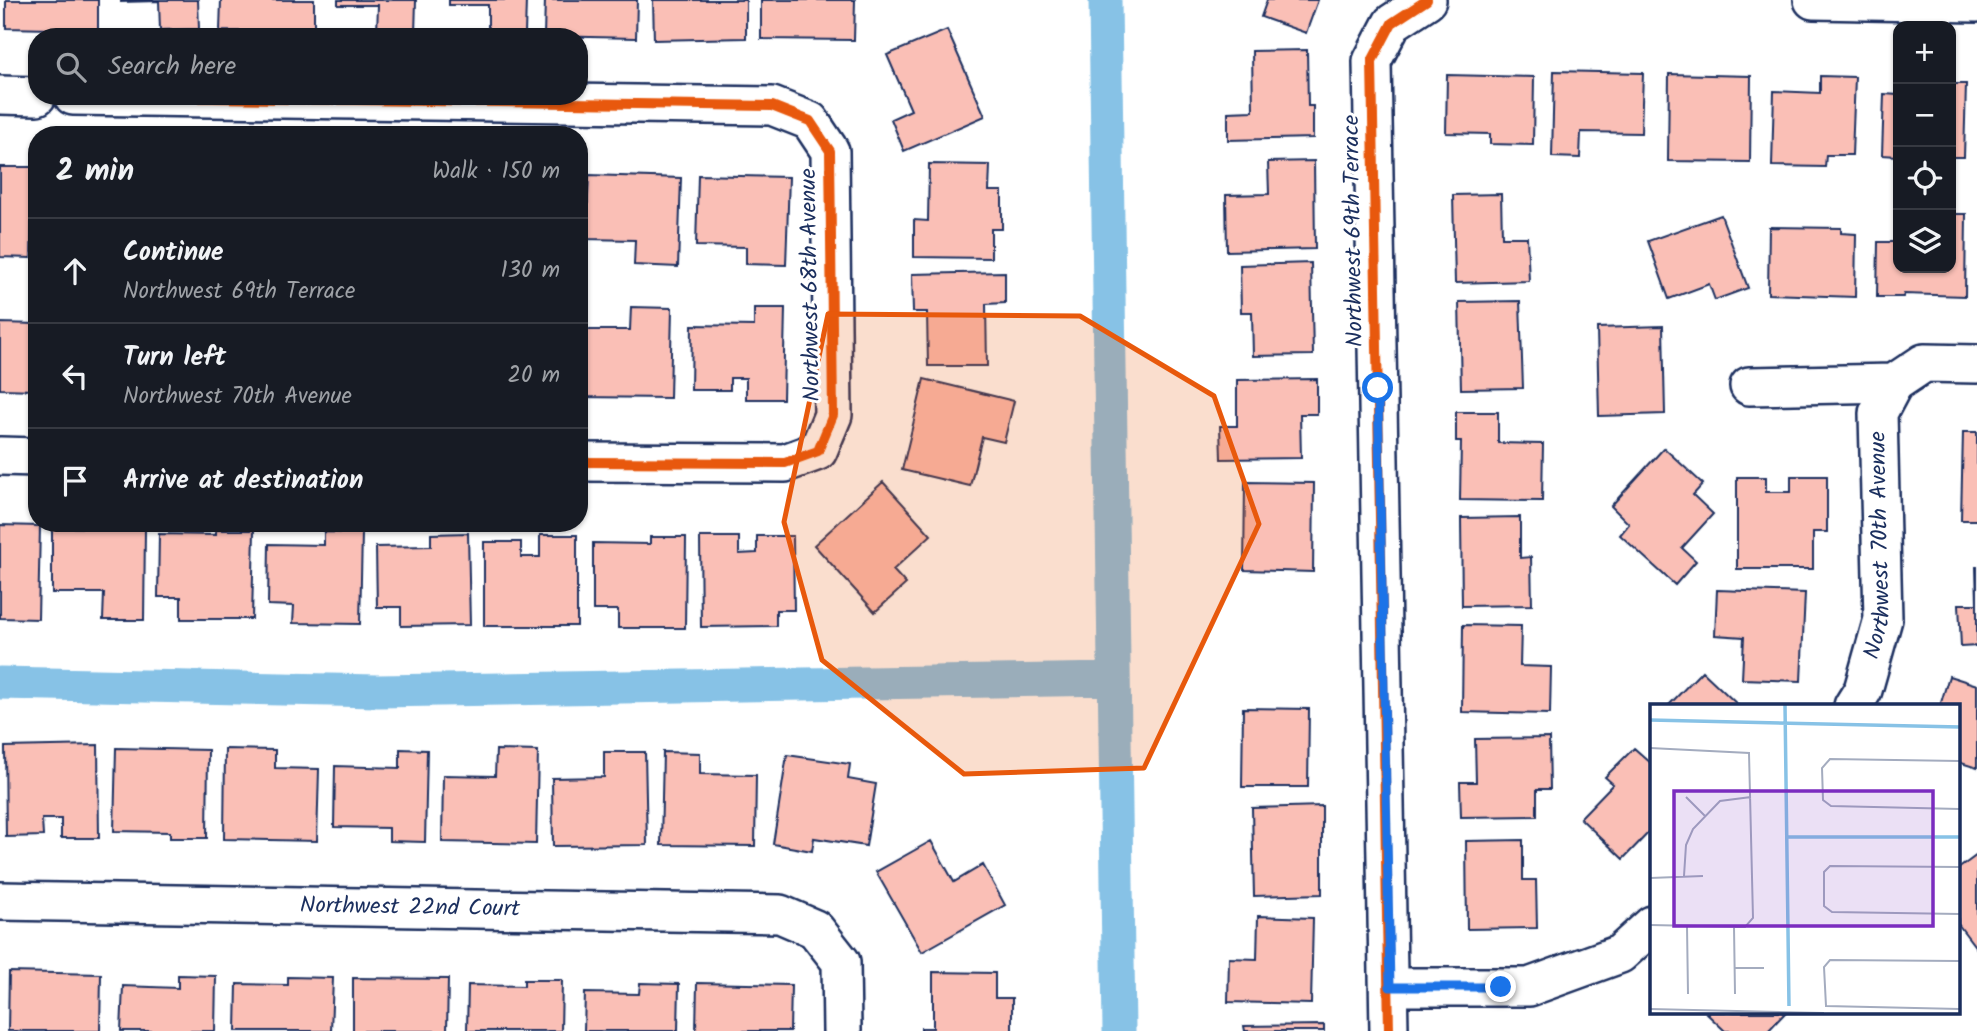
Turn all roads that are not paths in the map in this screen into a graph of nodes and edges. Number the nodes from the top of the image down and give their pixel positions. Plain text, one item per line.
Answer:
1 (1427, 0) edge
2 (1813, 0) edge
3 (1873, 0) edge
4 (1977, 3) edge
5 (0, 95) edge
6 (28, 96) edge
7 (588, 103) edge
8 (1977, 364) edge
9 (1894, 383) junction
10 (1749, 386) dead end
11 (0, 456) edge
12 (28, 457) edge
13 (588, 462) edge
14 (1854, 704) edge
15 (0, 901) edge
16 (1650, 926) edge
17 (1390, 987) junction
18 (842, 1031) edge
19 (1390, 1031) edge

1 - 17 street, Northwest 69th Terrace
2 - 3 street
3 - 4 street
5 - 6 street
7 - 13 street, Northwest 68th Avenue
8 - 9 street
9 - 10 street
9 - 14 street, Northwest 70th Avenue
11 - 12 street
15 - 18 street, Northwest 22nd Court
16 - 17 street
17 - 19 street, Northwest 69th Terrace

